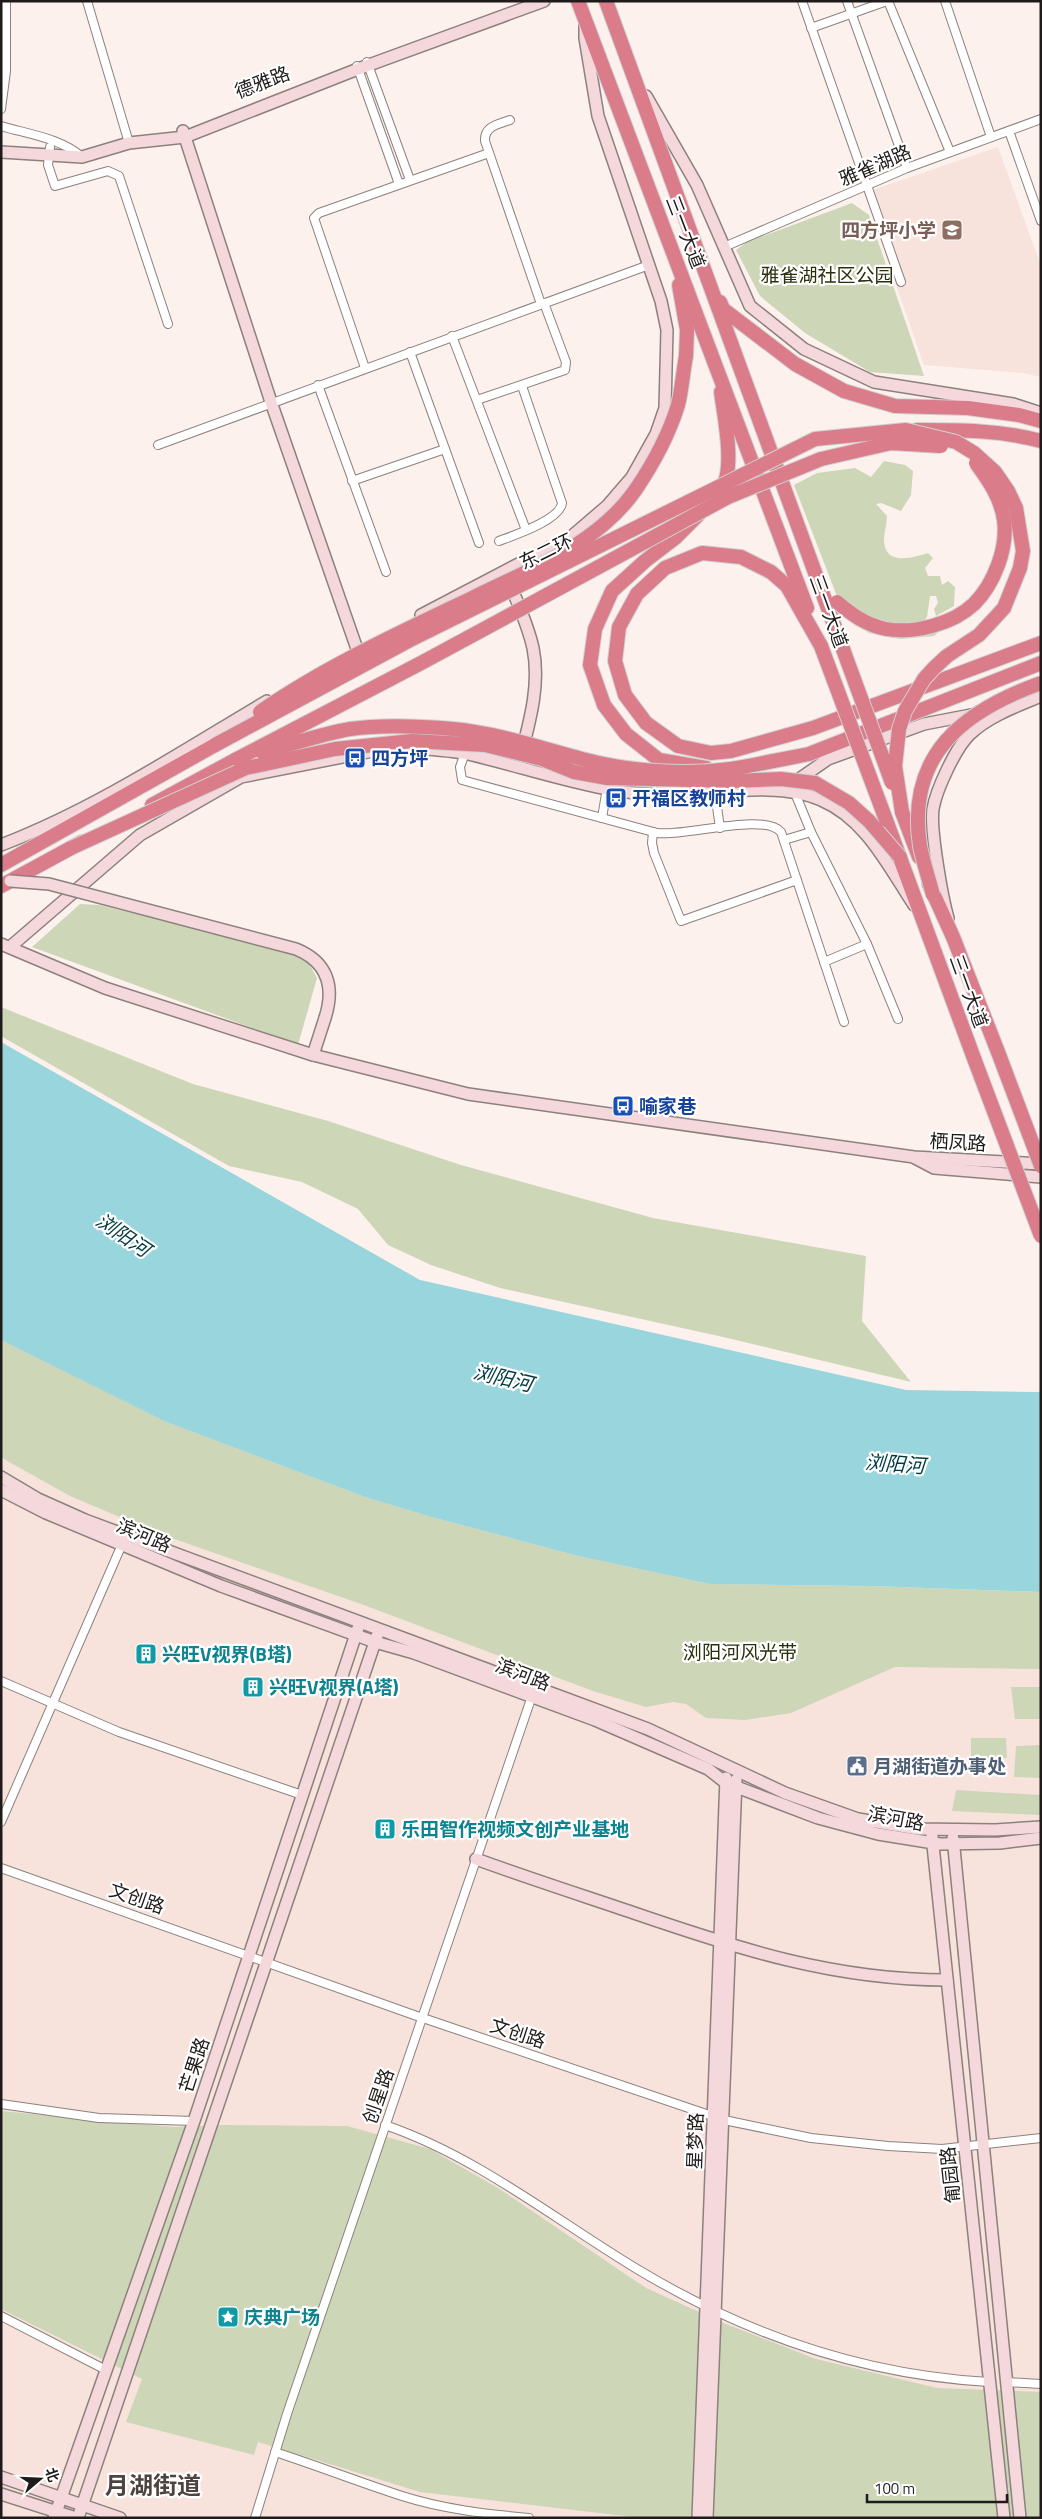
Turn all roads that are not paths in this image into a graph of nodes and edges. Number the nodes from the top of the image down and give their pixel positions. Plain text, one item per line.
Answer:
1 (6, 1) edge
2 (87, 1) edge
3 (525, 1) edge
4 (544, 1) edge
5 (578, 1) edge
6 (606, 1) edge
7 (802, 1) edge
8 (847, 1) edge
9 (888, 1) edge
10 (944, 1) edge
11 (851, 14) junction
12 (585, 19) junction
13 (811, 28) junction
14 (362, 65) junction
15 (635, 79) junction
16 (1, 108) edge
17 (1041, 119) edge
18 (510, 120) dead end
19 (1, 126) edge
20 (1009, 130) junction
21 (184, 134) junction
22 (991, 137) junction
23 (128, 141) junction
24 (1, 144) edge
25 (49, 151) junction
26 (1, 152) edge
27 (950, 152) junction
28 (78, 153) junction
29 (489, 153) junction
30 (907, 168) junction
31 (410, 180) junction
32 (399, 184) junction
33 (868, 185) junction
34 (684, 213) junction
35 (1041, 221) edge
36 (668, 238) junction
37 (724, 247) junction
38 (649, 265) junction
39 (901, 282) dead end
40 (543, 303) junction
41 (168, 324) dead end
42 (452, 336) junction
43 (410, 352) junction
44 (717, 366) junction
45 (365, 368) junction
46 (318, 385) junction
47 (522, 386) junction
48 (476, 400) junction
49 (271, 402) junction
50 (1041, 412) edge
51 (1041, 421) edge
52 (906, 430) junction
53 (1041, 441) edge
54 (158, 445) dead end
55 (445, 449) junction
56 (352, 481) junction
57 (526, 530) junction
58 (802, 532) junction
59 (499, 541) dead end
60 (479, 544) dead end
61 (386, 572) dead end
62 (505, 572) junction
63 (1041, 643) edge
64 (821, 646) junction
65 (357, 649) junction
66 (1041, 663) edge
67 (1041, 683) edge
68 (1041, 696) edge
69 (1007, 710) junction
70 (215, 745) junction
71 (465, 753) junction
72 (237, 759) junction
73 (518, 767) junction
74 (723, 771) junction
75 (608, 788) junction
76 (780, 792) junction
77 (715, 793) junction
78 (795, 793) junction
79 (902, 812) junction
80 (602, 818) junction
81 (720, 828) junction
82 (653, 832) junction
83 (810, 832) junction
84 (784, 840) junction
85 (1, 845) edge
86 (71, 848) junction
87 (900, 857) junction
88 (1, 866) edge
89 (797, 880) junction
90 (6, 884) edge
91 (932, 894) junction
92 (925, 923) junction
93 (953, 937) junction
94 (867, 944) junction
95 (6, 946) edge
96 (824, 962) junction
97 (898, 1019) dead end
98 (844, 1022) dead end
99 (313, 1056) junction
100 (914, 1157) junction
101 (1041, 1165) edge
102 (1041, 1177) edge
103 (1041, 1236) edge
104 (1, 1477) edge
105 (1, 1490) edge
106 (124, 1540) junction
107 (360, 1621) junction
108 (380, 1628) junction
109 (356, 1635) junction
110 (375, 1642) junction
111 (1, 1682) edge
112 (534, 1691) junction
113 (52, 1704) junction
114 (732, 1769) junction
115 (731, 1785) junction
116 (302, 1795) junction
117 (1, 1822) edge
118 (1041, 1827) edge
119 (932, 1829) junction
120 (952, 1830) junction
121 (1041, 1838) edge
122 (932, 1843) junction
123 (953, 1844) junction
124 (476, 1859) junction
125 (1, 1868) edge
126 (724, 1943) junction
127 (249, 1955) junction
128 (267, 1962) junction
129 (946, 1980) junction
130 (423, 2018) junction
131 (1, 2104) edge
132 (718, 2117) junction
133 (194, 2121) junction
134 (385, 2126) junction
135 (1041, 2138) edge
136 (982, 2146) junction
137 (964, 2147) junction
138 (711, 2309) junction
139 (1, 2316) edge
140 (106, 2370) junction
141 (989, 2382) junction
142 (1006, 2382) junction
143 (1041, 2384) edge
144 (275, 2452) junction
145 (1, 2476) edge
146 (1, 2494) edge
147 (61, 2496) junction
148 (83, 2503) junction
149 (55, 2515) edge
150 (77, 2518) edge
151 (120, 2518) edge
152 (255, 2518) edge
153 (529, 2518) edge
154 (698, 2518) edge
155 (707, 2518) edge
156 (1004, 2518) edge
157 (1020, 2518) edge

1 - 16 street
2 - 23 street
3 - 14 street, 德雅路
4 - 14 street, 德雅路
5 - 12 highway, 三一大道
6 - 15 highway, 三一大道
7 - 13 street
8 - 11 street
9 - 11 street
9 - 27 street
10 - 22 street
11 - 13 street
11 - 30 street
12 - 36 highway, 三一大道
12 - 38 street
13 - 33 street
14 - 21 street, 德雅路
14 - 31 street
14 - 32 street
15 - 34 highway, 三一大道
15 - 37 street
17 - 20 street, 雅雀湖路
18 - 29 street
19 - 28 street
20 - 22 street, 雅雀湖路
20 - 35 street
21 - 23 street, 德雅路
21 - 49 street
22 - 27 street, 雅雀湖路
23 - 28 street, 德雅路
24 - 25 street
25 - 26 street
25 - 28 street
25 - 41 street
27 - 30 street, 雅雀湖路
29 - 31 street
29 - 40 street
30 - 33 street, 雅雀湖路
31 - 32 street
32 - 45 street
33 - 37 street, 雅雀湖路
33 - 39 street
34 - 51 highway
34 - 58 highway, 三一大道
36 - 44 highway, 三一大道
36 - 70 highway, bridge
37 - 50 street
38 - 40 street
38 - 62 street
40 - 42 street
40 - 47 street
42 - 43 street
42 - 48 street
43 - 45 street
43 - 55 street
44 - 64 highway, 三一大道
44 - 74 highway, bridge
45 - 46 street
46 - 49 street
46 - 56 street
47 - 48 street
47 - 57 street
48 - 57 street
49 - 54 street
49 - 65 street
52 - 53 highway, bridge
52 - 70 highway, 东二环, bridge
52 - 79 highway, bridge
55 - 56 street
55 - 60 street
56 - 61 street
57 - 59 street
58 - 72 highway, bridge
58 - 79 highway, 三一大道, bridge
62 - 65 street
62 - 73 street
63 - 64 highway
64 - 87 highway, 三一大道, bridge
65 - 85 street
66 - 74 highway, bridge
67 - 91 highway, bridge
68 - 69 street
69 - 76 street
69 - 93 street
70 - 88 highway
71 - 73 street
71 - 80 street
71 - 95 street
72 - 74 highway, bridge
72 - 86 highway, bridge
73 - 75 street
75 - 77 street
75 - 80 street
76 - 77 street
76 - 78 street
77 - 81 street
78 - 83 street
78 - 92 street
79 - 91 highway, 三一大道, bridge
80 - 82 street
81 - 82 street
81 - 84 street
82 - 89 street
83 - 84 street
83 - 94 street
84 - 89 street
86 - 87 highway, bridge
86 - 90 highway
87 - 92 highway, 三一大道
89 - 96 street
90 - 99 street, bridge
91 - 93 highway, 三一大道
92 - 103 highway, 三一大道, bridge
93 - 101 highway, 三一大道, bridge
94 - 96 street
94 - 97 street
95 - 99 street
96 - 98 street
99 - 100 street
100 - 101 street, 栖凤路
100 - 102 street, 栖凤路
104 - 106 street, 滨河路
105 - 106 street, 滨河路
106 - 107 street, 滨河路
106 - 109 street, 滨河路
106 - 113 street
107 - 108 street, 滨河路
107 - 109 street, 芒果路
108 - 110 street, 芒果路
108 - 112 street, 滨河路
109 - 110 street, 滨河路
109 - 116 street, 芒果路
110 - 112 street, 滨河路
110 - 128 street, 芒果路
111 - 113 street
112 - 114 street, 滨河路
112 - 115 street, 滨河路
112 - 124 street, 创星路
113 - 116 street
113 - 117 street
114 - 115 street, 星梦路
114 - 119 street, 滨河路
115 - 122 street, 滨河路
115 - 126 street, 星梦路
116 - 127 street, 芒果路
118 - 120 street, 滨河路
119 - 120 street, 滨河路
119 - 122 street, 匍园路
120 - 123 street, 匍园路
121 - 123 street, 滨河路
122 - 123 street, 滨河路
122 - 129 street, 匍园路
123 - 136 street, 匍园路
124 - 126 street
124 - 130 street, 创星路
125 - 127 street, 文创路
126 - 129 street
126 - 132 street, 星梦路
127 - 128 street, 文创路
127 - 133 street, 芒果路
128 - 130 street, 文创路
128 - 148 street, 芒果路
129 - 137 street, 匍园路
130 - 132 street, 文创路
130 - 134 street, 创星路
131 - 133 street
132 - 137 street, 文创路
132 - 138 street, 星梦路
133 - 140 street, 芒果路
134 - 138 street
134 - 144 street, 创星路
135 - 136 street, 文创路
136 - 137 street, 文创路
136 - 142 street, 匍园路
137 - 141 street, 匍园路
138 - 141 street
138 - 154 street, 星梦路
138 - 155 street, 星梦路
139 - 140 street
140 - 147 street, 芒果路
141 - 156 street, 匍园路
142 - 143 street
142 - 157 street, 匍园路
144 - 152 street, 创星路
144 - 153 street
145 - 147 street
146 - 149 street
147 - 148 street
147 - 149 street, 芒果路
148 - 150 street, 芒果路
148 - 151 street
149 - 150 street

